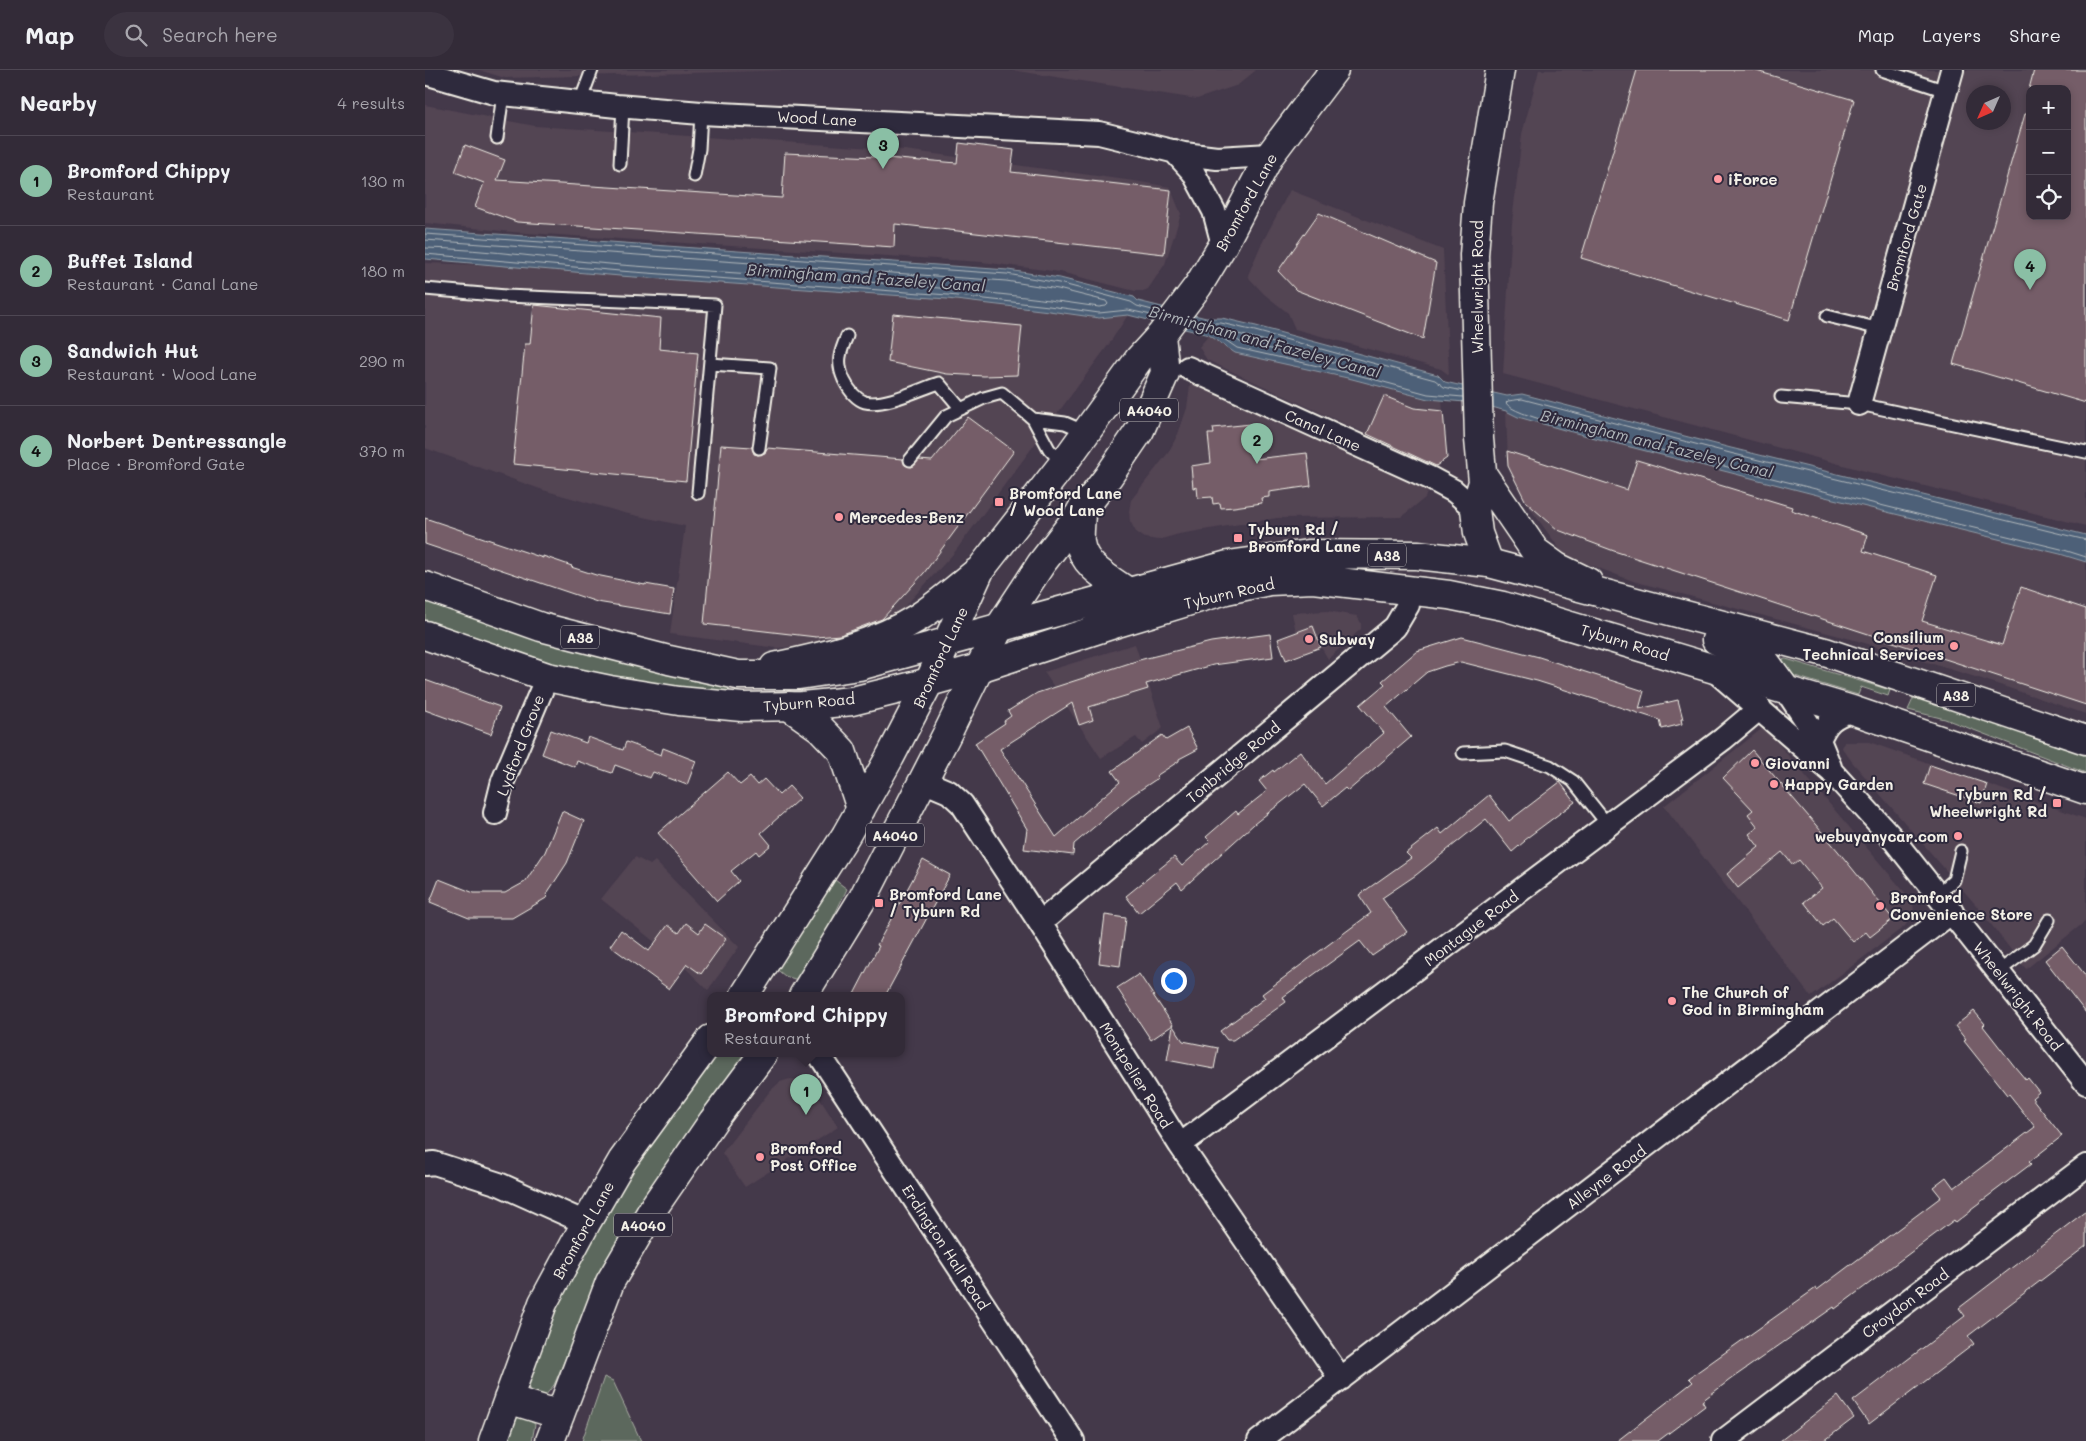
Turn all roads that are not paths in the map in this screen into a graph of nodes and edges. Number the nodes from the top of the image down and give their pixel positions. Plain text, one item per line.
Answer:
1 (592, 70) edge
2 (1334, 70) edge
3 (1500, 70) edge
4 (1882, 70) edge
5 (425, 73) edge
6 (1949, 80) edge
7 (503, 94) junction
8 (580, 102) junction
9 (623, 106) junction
10 (701, 112) junction
11 (497, 138) dead end
12 (1174, 151) junction
13 (1270, 156) junction
14 (620, 164) dead end
15 (695, 176) dead end
16 (1223, 245) junction
17 (425, 289) edge
18 (1827, 316) dead end
19 (1880, 329) junction
20 (1161, 335) junction
21 (847, 336) dead end
22 (710, 364) junction
23 (1177, 371) junction
24 (1781, 397) dead end
25 (1859, 404) junction
26 (961, 409) junction
27 (1033, 419) junction
28 (1087, 432) junction
29 (759, 448) dead end
30 (2086, 452) edge
31 (910, 460) dead end
32 (1063, 464) junction
33 (1483, 475) junction
34 (698, 492) dead end
35 (1475, 509) junction
36 (1081, 511) junction
37 (1489, 563) junction
38 (980, 570) junction
39 (425, 586) edge
40 (1407, 590) junction
41 (1128, 592) junction
42 (1626, 599) junction
43 (999, 628) junction
44 (425, 635) edge
45 (948, 641) junction
46 (1676, 658) junction
47 (1709, 667) junction
48 (979, 668) junction
49 (739, 675) junction
50 (547, 677) junction
51 (929, 682) junction
52 (1786, 690) junction
53 (789, 706) junction
54 (1760, 708) junction
55 (1852, 710) junction
56 (1819, 740) junction
57 (2086, 740) edge
58 (1463, 754) dead end
59 (1832, 772) junction
60 (923, 781) junction
61 (2086, 790) edge
62 (861, 809) junction
63 (495, 814) dead end
64 (1608, 825) junction
65 (1961, 851) dead end
66 (1938, 894) junction
67 (1952, 912) junction
68 (2049, 920) dead end
69 (1040, 922) junction
70 (1999, 971) junction
71 (751, 992) edge
72 (805, 992) edge
73 (707, 1044) edge
74 (761, 1057) edge
75 (821, 1057) edge
76 (2086, 1083) edge
77 (1180, 1145) junction
78 (425, 1164) edge
79 (2086, 1166) edge
80 (586, 1223) junction
81 (1341, 1380) junction
82 (508, 1399) junction
83 (560, 1415) junction
84 (493, 1441) edge
85 (550, 1441) edge
86 (1073, 1441) edge
87 (1259, 1441) edge
88 (1723, 1441) edge

1 - 8 lane
2 - 13 main road, Bromford Lane / A4040
3 - 33 main road, Wheelwright Road
4 - 6 lane
5 - 7 street, Wood Lane
6 - 19 street, Bromford Gate
7 - 8 street, Wood Lane
7 - 11 lane
8 - 9 street, Wood Lane
9 - 10 street, Wood Lane
9 - 14 lane
10 - 12 street, Wood Lane
10 - 15 lane
12 - 13 street, Wood Lane
12 - 16 street
13 - 16 main road, Bromford Lane / A4040
16 - 20 main road, Bromford Lane / A4040
17 - 22 lane
18 - 19 lane
19 - 25 street, Bromford Gate
20 - 23 main road, A4040
20 - 28 main road, Bromford Lane / A4040
21 - 26 lane
22 - 29 lane
22 - 34 lane
23 - 35 street, Canal Lane
23 - 36 main road, A4040
24 - 25 lane
25 - 30 lane
26 - 27 lane
26 - 31 lane
27 - 28 lane
27 - 32 lane
28 - 32 main road, Bromford Lane / A4040
32 - 38 main road, Bromford Lane / A4040
33 - 35 main road, Wheelwright Road
33 - 42 main road, Wheelwright Road
35 - 37 main road, Wheelwright Road
36 - 41 main road
36 - 43 main road, A4040
37 - 41 main road, Tyburn Road / A38
37 - 42 main road, Tyburn Road / A38
37 - 46 main road, Wheelwright Road
38 - 45 main road, Bromford Lane / A4040
38 - 49 main road
39 - 49 main road, Tyburn Road / A38
40 - 46 main road, Tyburn Road / A38
40 - 48 main road, Tyburn Road / A38
40 - 69 street, Tonbridge Road
41 - 43 main road, Tyburn Road / A38
42 - 52 main road
42 - 57 main road, Tyburn Road / A38
43 - 45 main road, Tyburn Road / A38
43 - 48 main road, A4040
44 - 50 main road, Tyburn Road / A38
45 - 49 main road, Tyburn Road / A38
45 - 51 main road, Bromford Lane / A4040
46 - 47 main road, Tyburn Road / A38
47 - 52 main road, Tyburn Road / A38
47 - 54 street, Wheelwright Road
48 - 51 main road, Tyburn Road / A38
48 - 60 main road, A4040
50 - 53 main road, Tyburn Road / A38
50 - 63 street, Lydford Grove
51 - 53 main road, Tyburn Road / A38
51 - 62 main road, Bromford Lane / A4040
52 - 55 main road, Tyburn Road / A38
52 - 56 street, Wheelwright Road
53 - 62 main road
54 - 59 street, Wheelwright Road
54 - 64 street, Montague Road
55 - 56 street
55 - 61 main road, Tyburn Road / A38
56 - 59 street, Wheelwright Road
58 - 64 lane
59 - 66 street, Wheelwright Road
60 - 69 street, Montpelier Road
60 - 72 main road, A4040
62 - 71 main road, Bromford Lane / A4040
64 - 77 street, Montague Road
65 - 66 lane
66 - 67 street, Wheelwright Road
67 - 70 street, Wheelwright Road
67 - 81 street, Alleyne Road
68 - 70 lane
69 - 77 street, Montpelier Road
70 - 76 street, Wheelwright Road
73 - 80 main road, Bromford Lane / A4040
74 - 83 main road, A4040
75 - 86 street, Erdington Hall Road
77 - 81 street, Montpelier Road
78 - 80 street
79 - 88 street, Croydon Road
80 - 82 main road, Bromford Lane / A4040
81 - 87 street, Alleyne Road
82 - 83 main road
82 - 84 main road, Bromford Lane / A4040
83 - 85 main road, A4040

